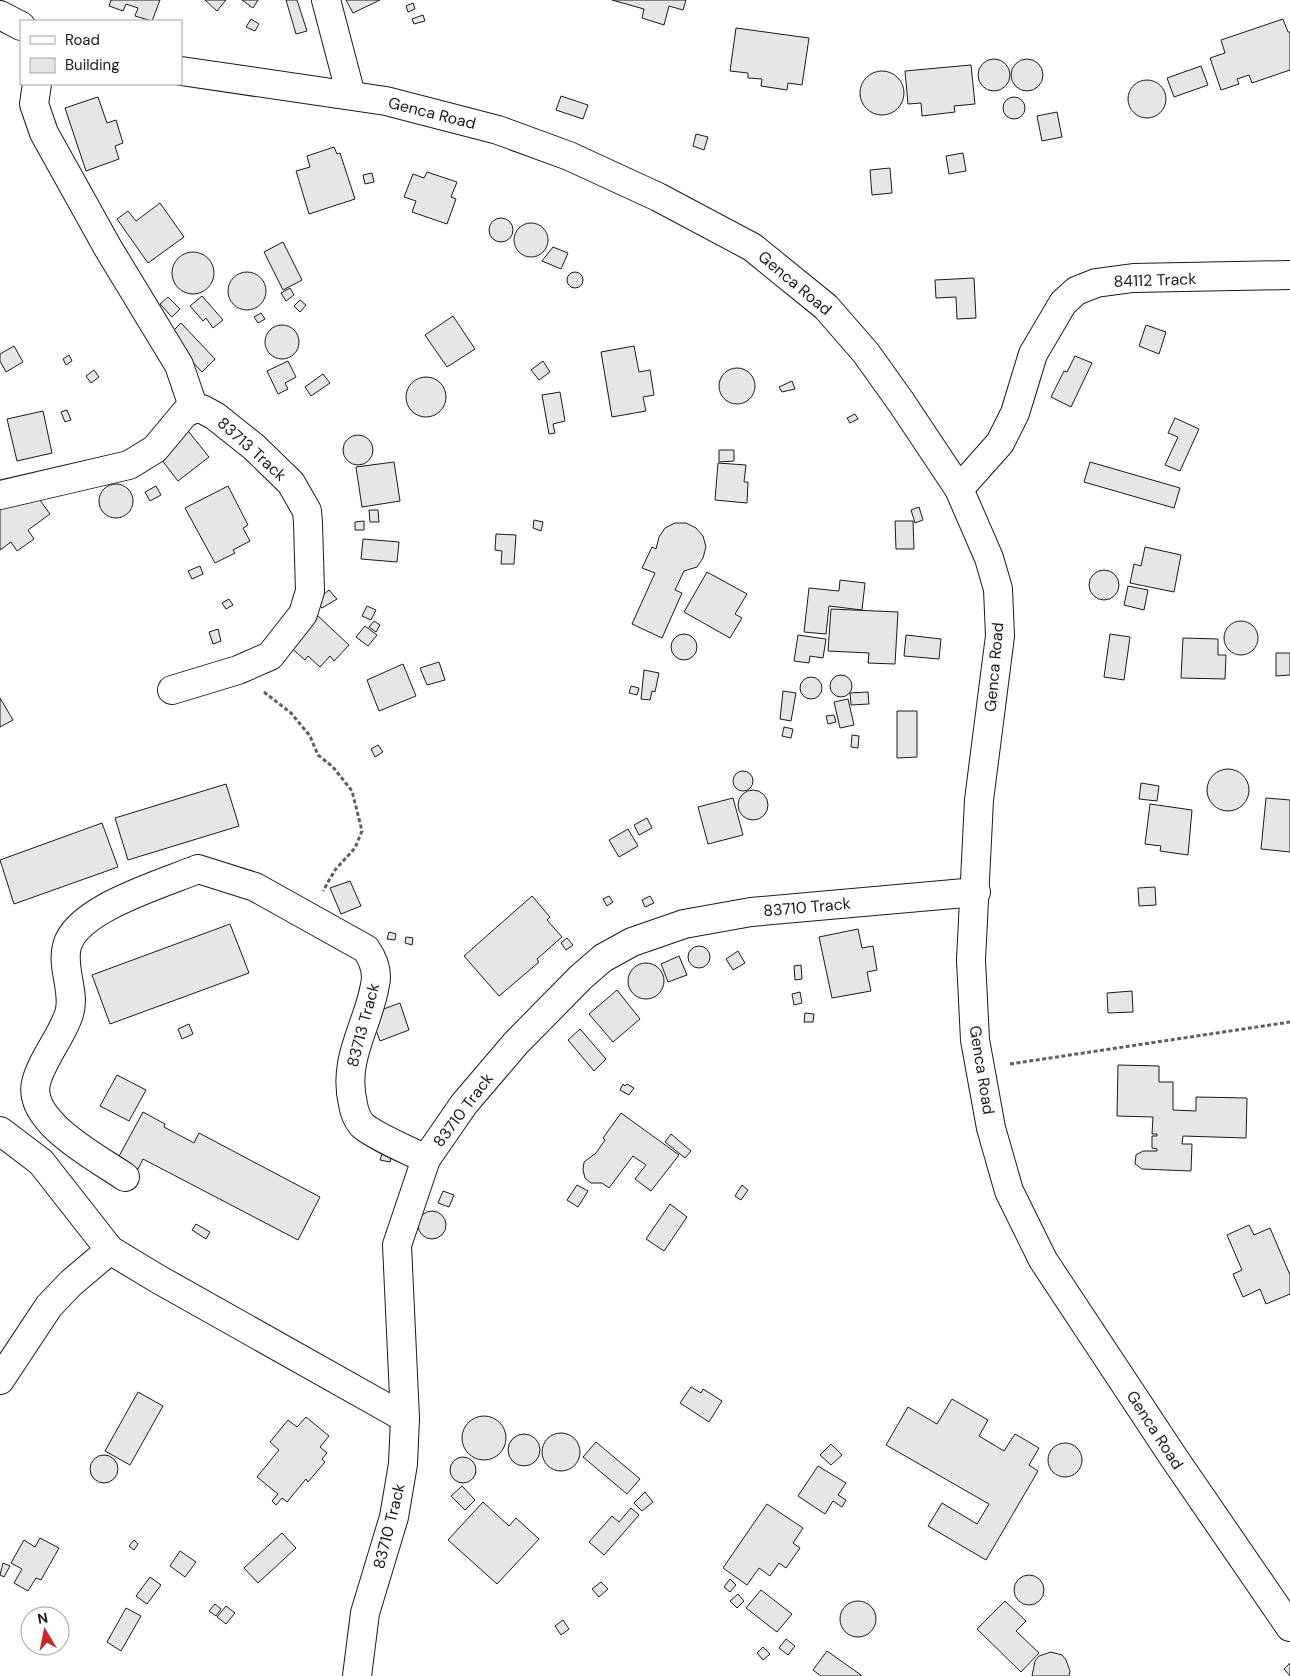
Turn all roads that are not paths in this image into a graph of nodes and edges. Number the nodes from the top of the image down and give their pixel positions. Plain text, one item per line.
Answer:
1 (326, 0) edge
2 (0, 15) edge
3 (20, 25) edge
4 (182, 72) edge
5 (37, 85) edge
6 (351, 95) junction
7 (1290, 275) edge
8 (194, 409) junction
9 (959, 489) junction
10 (0, 495) edge
11 (172, 690) dead end
12 (976, 892) junction
13 (0, 1131) edge
14 (426, 1159) junction
15 (126, 1177) dead end
16 (110, 1250) junction
17 (0, 1380) edge
18 (405, 1418) junction
19 (1290, 1627) edge
20 (357, 1676) edge

1 - 6 street
2 - 3 street
4 - 6 street, Genca Road
5 - 8 street
6 - 9 street, Genca Road
7 - 9 street, 84112 Track
8 - 10 street
8 - 11 street, 83713 Track
9 - 12 street, Genca Road
12 - 14 street, 83710 Track
12 - 19 street, Genca Road
13 - 16 street
14 - 15 street, 83713 Track
14 - 18 street, 83710 Track
16 - 17 street
16 - 18 street
18 - 20 street, 83710 Track

